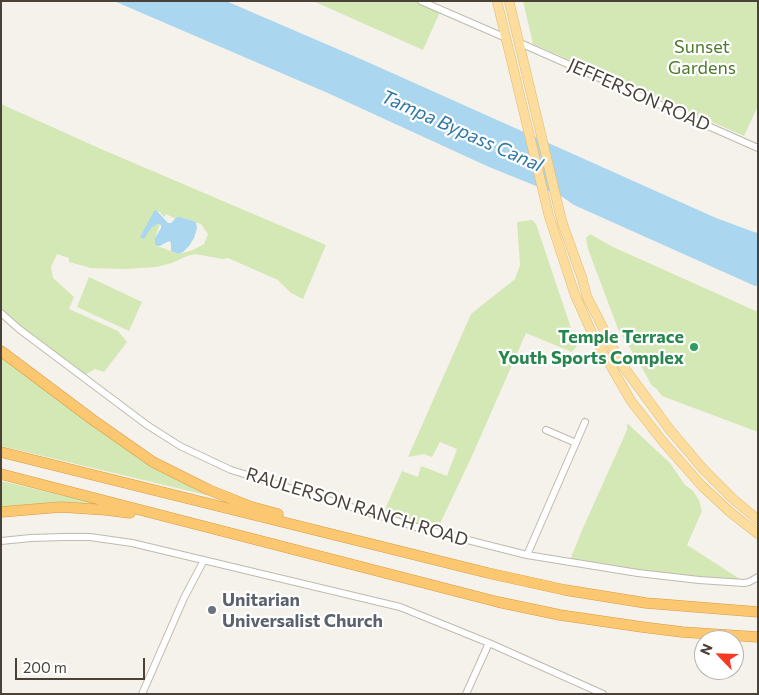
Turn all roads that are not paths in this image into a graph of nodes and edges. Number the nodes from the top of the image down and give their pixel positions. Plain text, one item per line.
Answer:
1 (421, 1) edge
2 (497, 1) edge
3 (503, 1) edge
4 (509, 1) edge
5 (517, 32) junction
6 (506, 38) junction
7 (520, 43) junction
8 (541, 136) junction
9 (758, 148) edge
10 (583, 312) junction
11 (1, 313) edge
12 (1, 351) edge
13 (633, 380) junction
14 (631, 401) junction
15 (585, 422) dead end
16 (546, 430) dead end
17 (576, 443) junction
18 (1, 452) edge
19 (694, 460) junction
20 (1, 474) edge
21 (1, 512) edge
22 (758, 520) edge
23 (219, 531) junction
24 (758, 534) edge
25 (1, 541) edge
26 (364, 542) junction
27 (527, 555) junction
28 (204, 560) junction
29 (758, 578) edge
30 (758, 612) edge
31 (758, 637) edge
32 (489, 643) junction
33 (142, 694) edge
34 (466, 694) edge
35 (603, 694) edge

1 - 6 street
2 - 6 main road
3 - 5 main road
4 - 5 main road
5 - 7 main road
6 - 8 main road
6 - 10 main road
7 - 8 main road
7 - 9 street, JEFFERSON ROAD
8 - 13 main road
10 - 13 main road
10 - 14 main road
11 - 27 street, RAULERSON RANCH ROAD
12 - 26 highway
13 - 19 main road
14 - 19 main road
14 - 24 main road
15 - 17 street
16 - 17 street
17 - 27 street
18 - 26 highway
19 - 22 main road
20 - 23 highway
21 - 23 highway
23 - 31 highway
25 - 28 street
26 - 30 highway
27 - 29 street, RAULERSON RANCH ROAD
28 - 32 street
28 - 33 street
32 - 34 street
32 - 35 street

